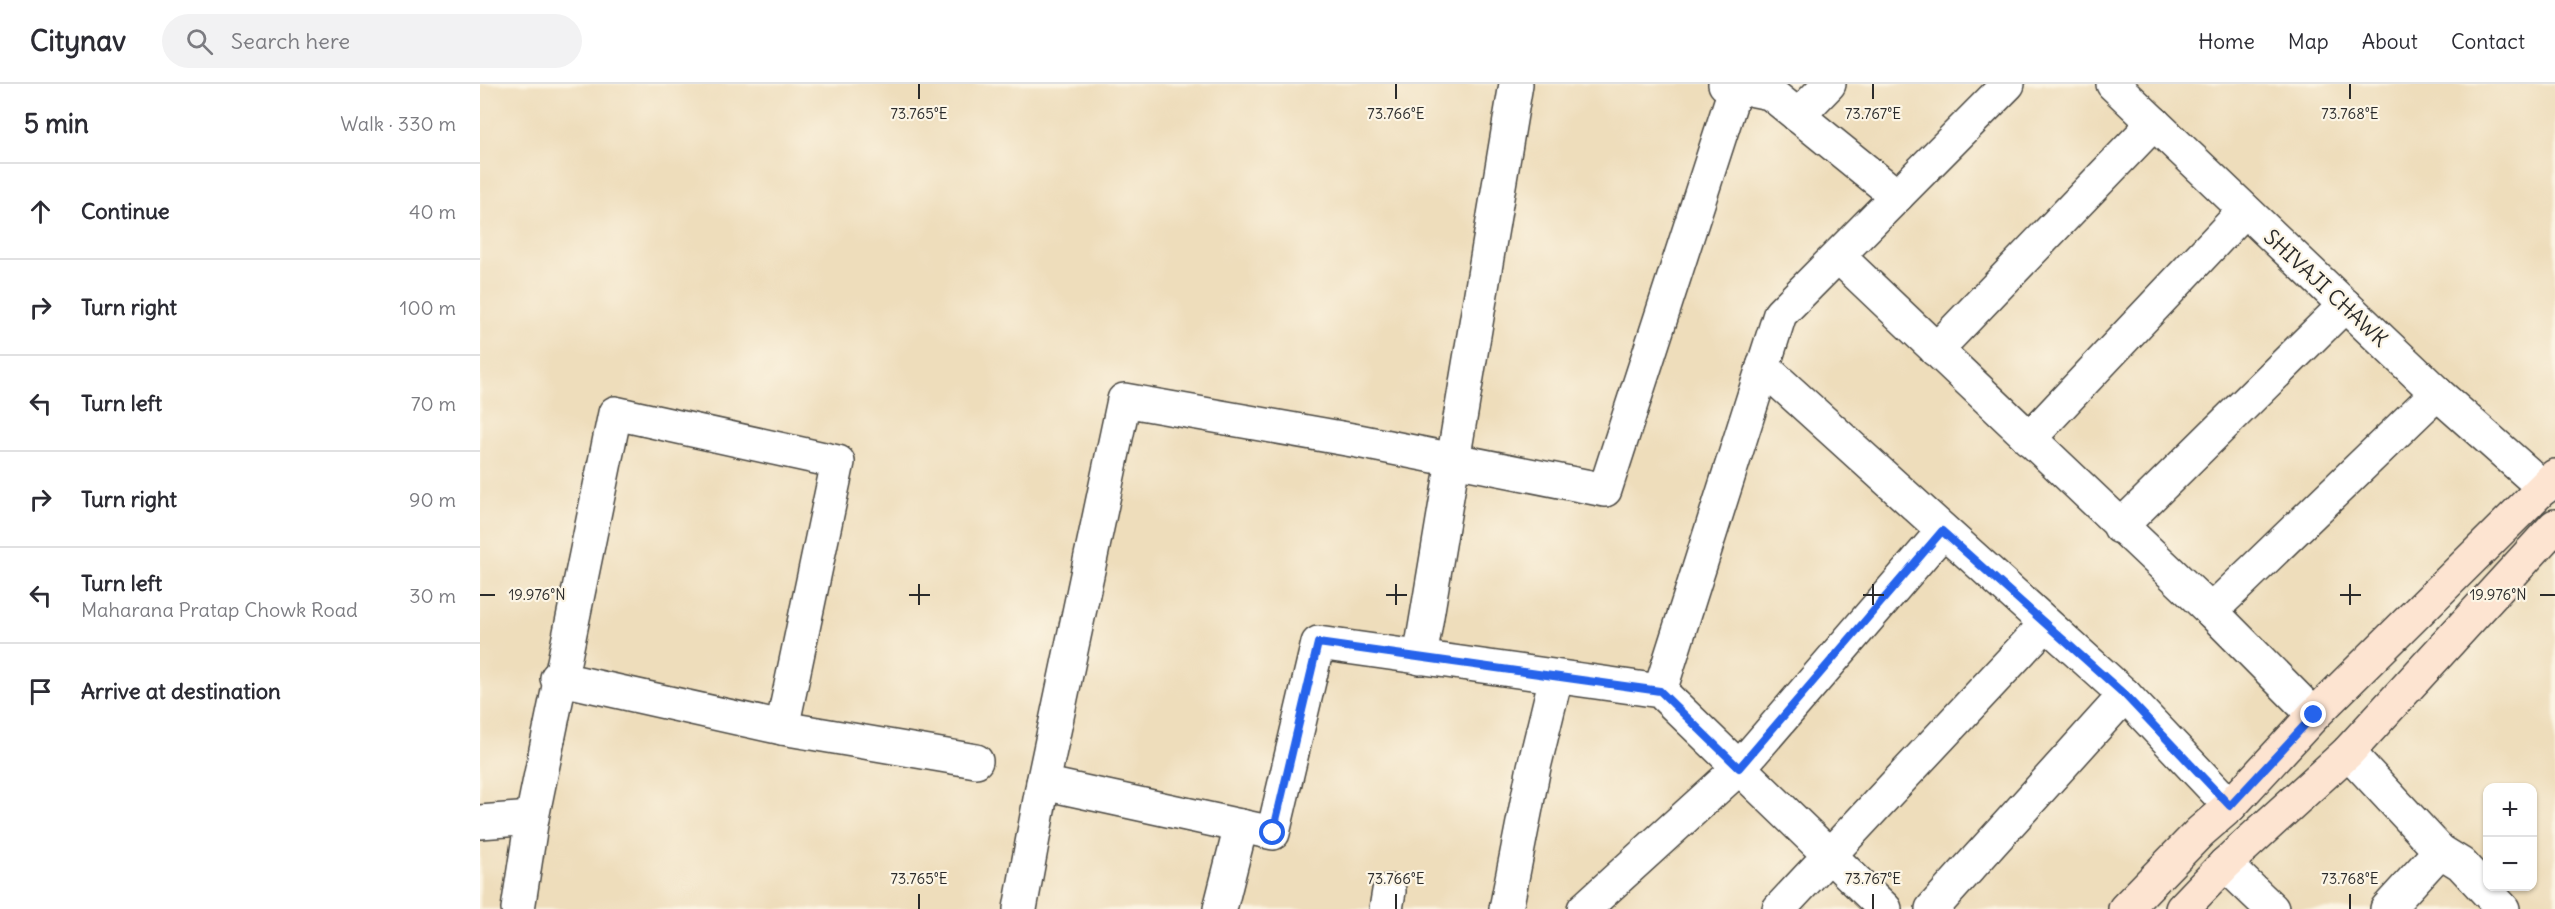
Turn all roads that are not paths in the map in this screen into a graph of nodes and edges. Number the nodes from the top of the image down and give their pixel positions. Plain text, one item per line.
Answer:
1 (1516, 84) edge
2 (1830, 84) edge
3 (2008, 84) edge
4 (2113, 84) edge
5 (1730, 85) edge
6 (1771, 89) edge
7 (1798, 116) junction
8 (2154, 123) junction
9 (1897, 196) junction
10 (2244, 211) junction
11 (1838, 256) junction
12 (2345, 305) junction
13 (1936, 350) junction
14 (1763, 367) junction
15 (2437, 393) junction
16 (2029, 439) junction
17 (1453, 460) junction
18 (2549, 482) edge
19 (2555, 526) edge
20 (2120, 527) junction
21 (1942, 531) junction
22 (2211, 611) junction
23 (2046, 624) junction
24 (1420, 658) junction
25 (1556, 677) junction
26 (559, 679) junction
27 (1660, 691) junction
28 (2125, 695) junction
29 (2314, 715) junction
30 (782, 728) junction
31 (2348, 752) junction
32 (976, 761) dead end
33 (1739, 768) junction
34 (1044, 783) junction
35 (2230, 806) junction
36 (532, 818) junction
37 (480, 822) edge
38 (1241, 826) junction
39 (2440, 851) junction
40 (1830, 855) junction
41 (2225, 864) junction
42 (518, 909) edge
43 (1020, 909) edge
44 (1220, 909) edge
45 (1506, 909) edge
46 (1584, 909) edge
47 (1779, 909) edge
48 (1885, 909) edge
49 (1932, 909) edge
50 (2125, 909) edge
51 (2182, 909) edge
52 (2272, 909) edge
53 (2387, 909) edge
54 (2503, 909) edge

1 - 17 street
2 - 7 street
3 - 9 street
4 - 8 street, SHIVAJI CHAWK
5 - 6 street
5 - 17 street
6 - 7 street
7 - 9 street
8 - 10 street, SHIVAJI CHAWK
8 - 13 street
9 - 11 street
10 - 12 street, SHIVAJI CHAWK
10 - 16 street
11 - 13 street
11 - 14 street
12 - 15 street, SHIVAJI CHAWK
12 - 20 street
13 - 16 street
14 - 21 street
14 - 27 street
15 - 18 street, SHIVAJI CHAWK
15 - 22 street
16 - 20 street
17 - 24 street
17 - 34 street
18 - 29 main road
19 - 31 main road
20 - 22 street
21 - 23 street
21 - 33 street
22 - 29 street
23 - 28 street
23 - 40 street
24 - 25 street
24 - 38 street
25 - 27 street
25 - 45 street
26 - 30 street
26 - 30 street
26 - 36 street
27 - 33 street
28 - 35 street
28 - 49 street
29 - 35 main road
30 - 32 street
31 - 39 street
31 - 41 main road
33 - 40 street
33 - 46 street
34 - 38 street
34 - 43 street
35 - 50 main road
36 - 37 street
36 - 42 street
38 - 44 street
39 - 53 street
39 - 54 street
40 - 47 street
40 - 48 street
41 - 51 main road
41 - 52 street

